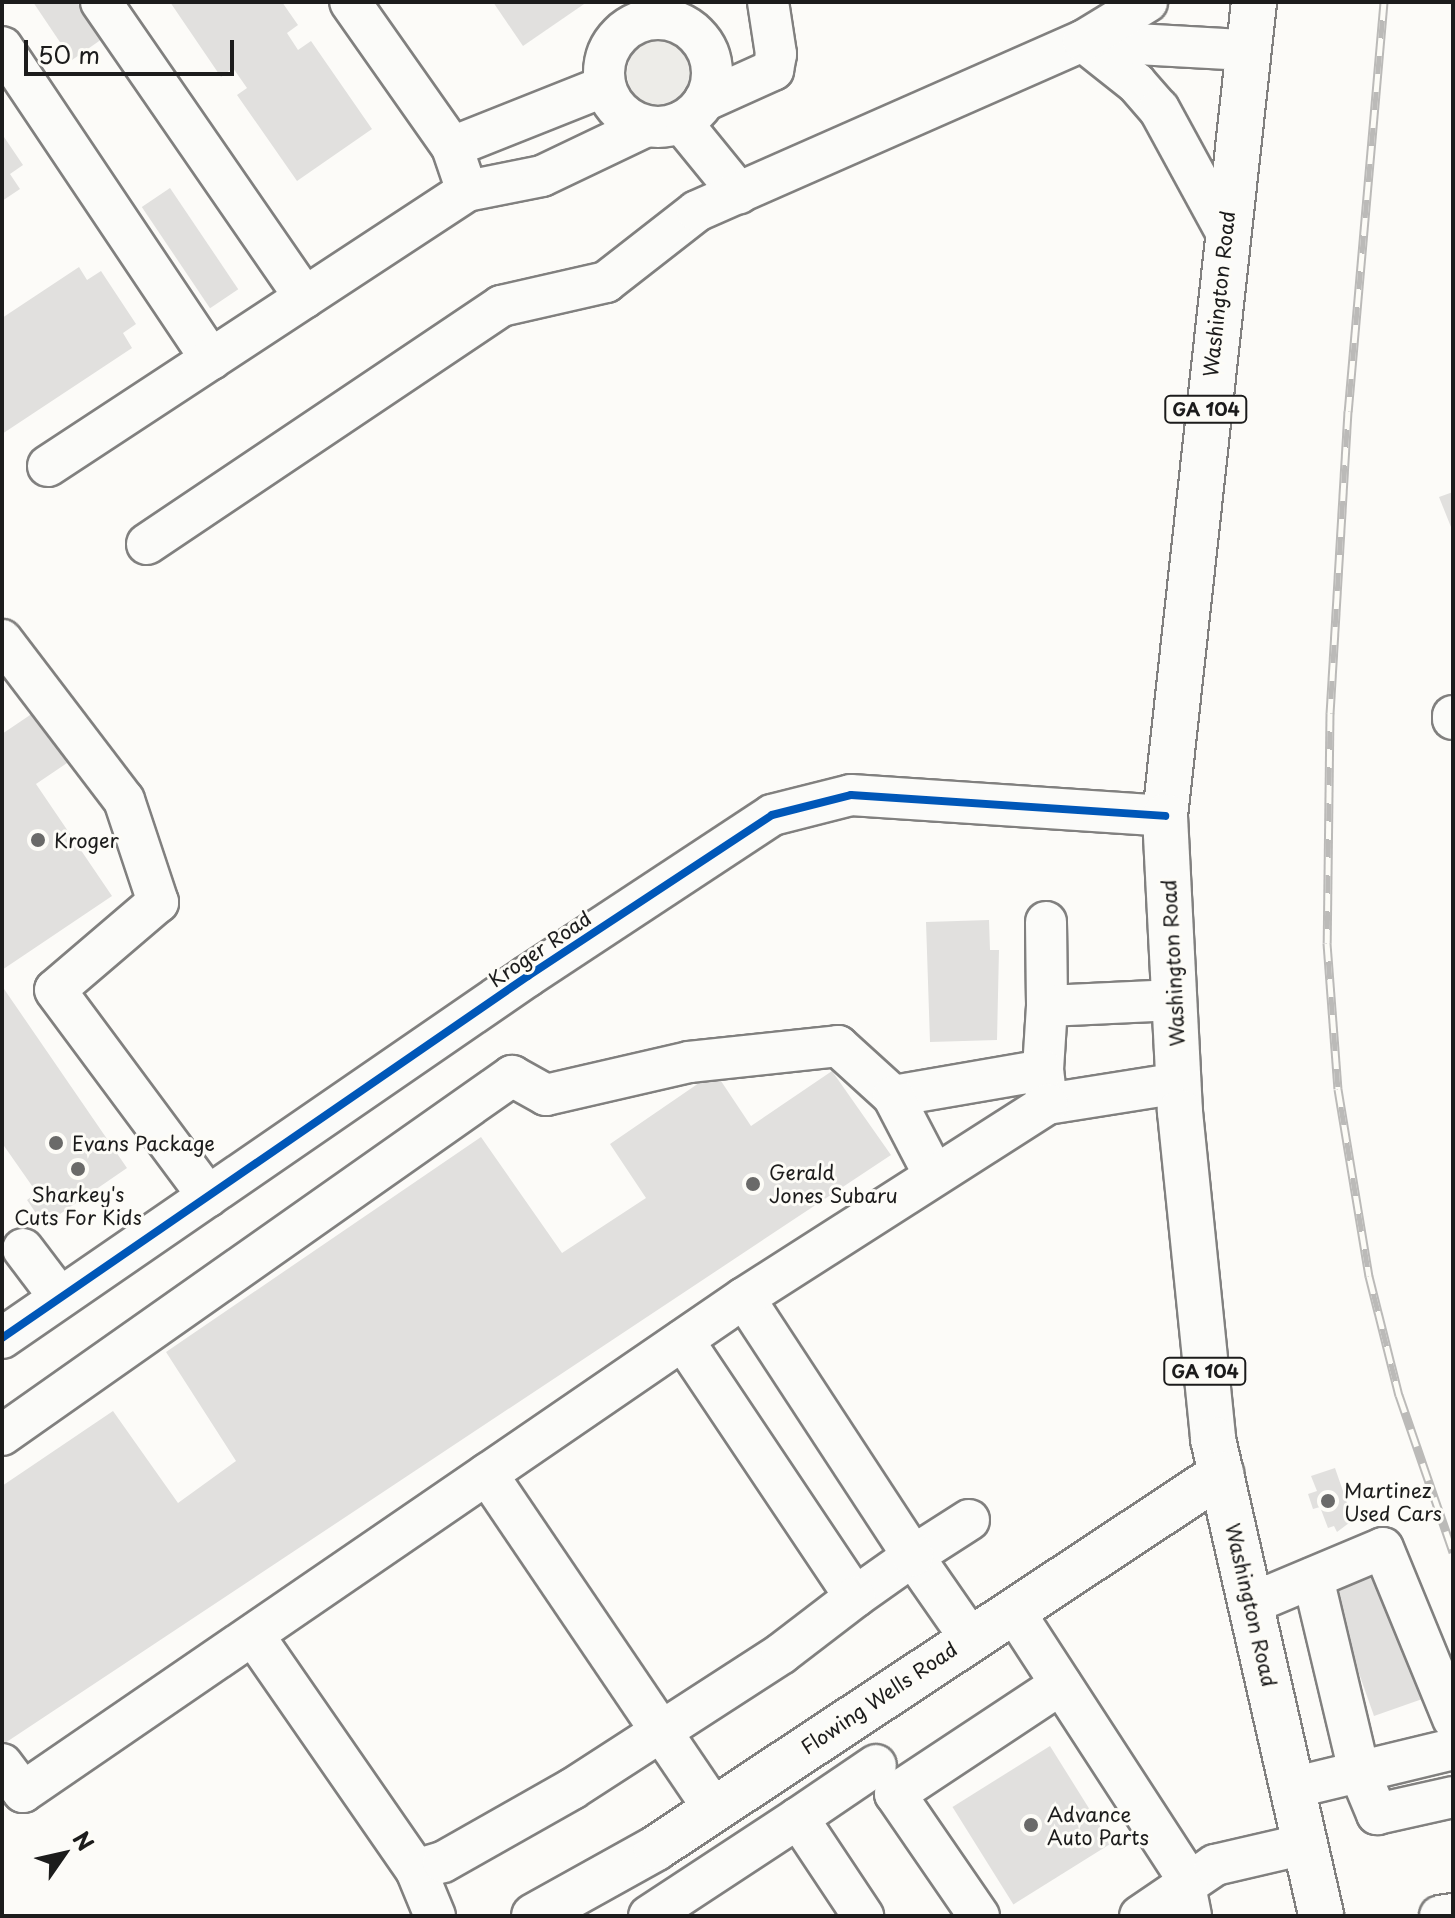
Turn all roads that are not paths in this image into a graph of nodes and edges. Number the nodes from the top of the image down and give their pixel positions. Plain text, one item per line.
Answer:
1 (101, 2) edge
2 (350, 2) edge
3 (768, 2) edge
4 (1147, 2) edge
5 (1254, 2) edge
6 (1083, 41) junction
7 (2, 47) edge
8 (1246, 50) junction
9 (605, 86) junction
10 (540, 112) junction
11 (677, 116) junction
12 (452, 147) junction
13 (562, 167) junction
14 (467, 191) junction
15 (739, 193) junction
16 (1226, 232) junction
17 (305, 298) junction
18 (211, 359) junction
19 (48, 466) dead end
20 (147, 544) dead end
21 (2, 640) edge
22 (1165, 816) junction
23 (1046, 922) dead end
24 (1175, 1000) junction
25 (1047, 1006) junction
26 (1179, 1083) junction
27 (1045, 1087) junction
28 (893, 1096) junction
29 (933, 1173) junction
30 (208, 1196) junction
31 (23, 1249) dead end
32 (60, 1298) junction
33 (744, 1298) junction
34 (2, 1338) edge
35 (683, 1340) junction
36 (2, 1435) edge
37 (487, 1474) junction
38 (1221, 1474) junction
39 (969, 1520) dead end
40 (913, 1556) junction
41 (1313, 1578) junction
42 (855, 1597) junction
43 (1250, 1604) junction
44 (1013, 1610) junction
45 (254, 1636) junction
46 (970, 1638) junction
47 (1061, 1684) junction
48 (1453, 1719) edge
49 (847, 1720) junction
50 (663, 1731) junction
51 (1453, 1749) edge
52 (2, 1764) edge
53 (1359, 1771) junction
54 (885, 1780) junction
55 (1292, 1788) junction
56 (1453, 1797) edge
57 (714, 1809) junction
58 (798, 1818) junction
59 (1305, 1844) junction
60 (416, 1870) junction
61 (1188, 1902) edge
62 (1453, 1914) edge
63 (435, 1916) edge
64 (534, 1916) edge
65 (649, 1916) edge
66 (863, 1916) edge
67 (979, 1916) edge
68 (1140, 1916) edge
69 (1321, 1916) edge
70 (1440, 1916) edge

1 - 17 street
2 - 12 street
3 - 11 street
4 - 6 street
5 - 8 main road, Washington Road / GA 104
6 - 8 street
6 - 15 street
6 - 16 street
7 - 18 street
8 - 16 main road, Washington Road / GA 104
9 - 10 street
9 - 11 street
9 - 11 street
10 - 12 street
10 - 13 street
11 - 13 street
11 - 15 street
12 - 14 street
13 - 14 street
14 - 17 street
15 - 20 street
16 - 22 main road, Washington Road / GA 104
17 - 18 street
18 - 19 street
21 - 30 street
22 - 24 main road, Washington Road / GA 104
22 - 30 street, Kroger Road
23 - 25 street
24 - 25 street
24 - 26 main road, Washington Road / GA 104
25 - 27 street
26 - 27 street
26 - 38 main road, Washington Road / GA 104
27 - 28 street
27 - 29 street
28 - 29 street
28 - 36 street
29 - 33 street
30 - 32 street, Kroger Road
31 - 32 street
32 - 34 street, Kroger Road
33 - 35 street
33 - 40 street
35 - 37 street
35 - 42 street
37 - 45 street
37 - 50 street
38 - 43 main road, Washington Road / GA 104
38 - 44 main road, Flowing Wells Road
39 - 40 street
40 - 42 street
40 - 46 street
41 - 43 street
41 - 48 street
41 - 53 street
42 - 50 street
43 - 55 main road, Washington Road / GA 104
44 - 46 main road, Flowing Wells Road
44 - 47 street
45 - 52 street
45 - 60 street
46 - 49 main road, Flowing Wells Road
47 - 54 street
47 - 61 street
49 - 54 street
49 - 57 main road, Flowing Wells Road
50 - 57 street
50 - 60 street
51 - 53 street
53 - 55 street
53 - 56 street
54 - 58 street
54 - 67 street
55 - 59 main road, Washington Road / GA 104
57 - 64 main road, Flowing Wells Road
58 - 65 street
58 - 66 street
59 - 61 street
59 - 69 main road, Washington Road / GA 104
60 - 63 street
61 - 68 street
62 - 70 street

